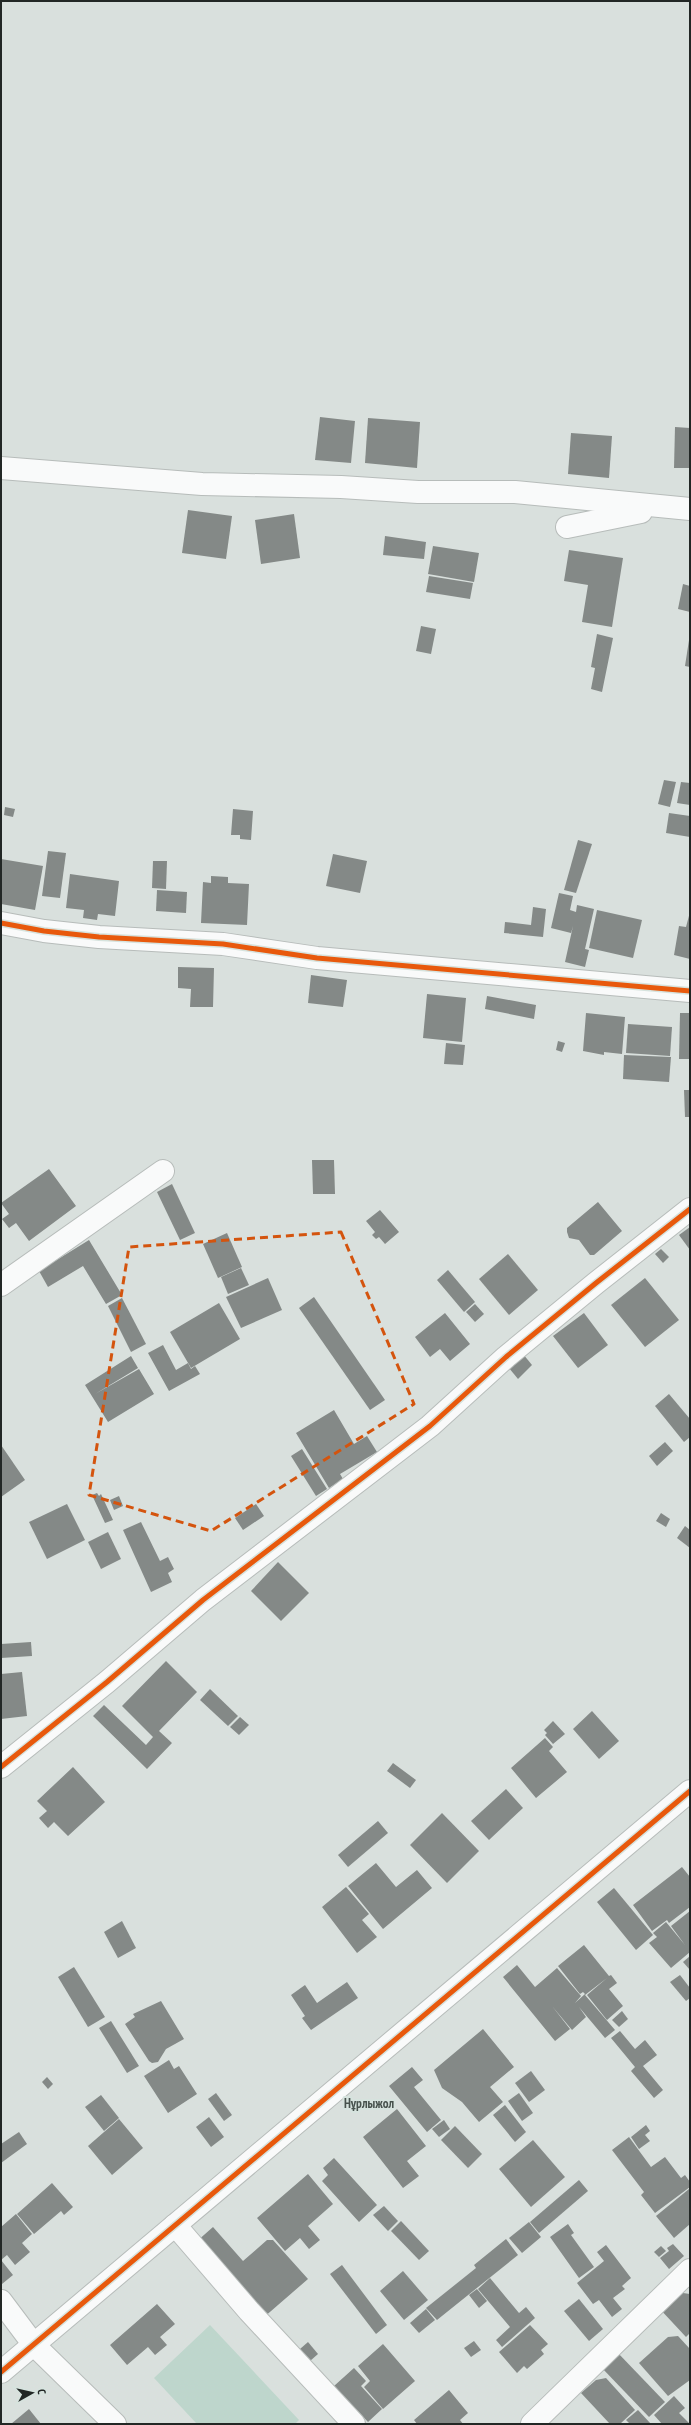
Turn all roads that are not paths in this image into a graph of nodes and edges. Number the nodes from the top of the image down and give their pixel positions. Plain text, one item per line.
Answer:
1 (1, 468) edge
2 (681, 508) edge
3 (567, 527) dead end
4 (1, 923) edge
5 (690, 991) edge
6 (163, 1171) dead end
7 (690, 1209) edge
8 (1, 1286) edge
9 (1, 1767) edge
10 (690, 1792) edge
11 (174, 2225) junction
12 (690, 2270) edge
13 (1, 2301) edge
14 (34, 2345) junction
15 (1, 2372) edge
16 (115, 2424) edge
17 (354, 2424) edge
18 (532, 2424) edge

1 - 2 street
2 - 3 street
4 - 5 street
6 - 8 street
7 - 9 street
10 - 11 street
11 - 14 street
11 - 17 street
12 - 18 street
13 - 14 street
14 - 15 street
14 - 16 street

